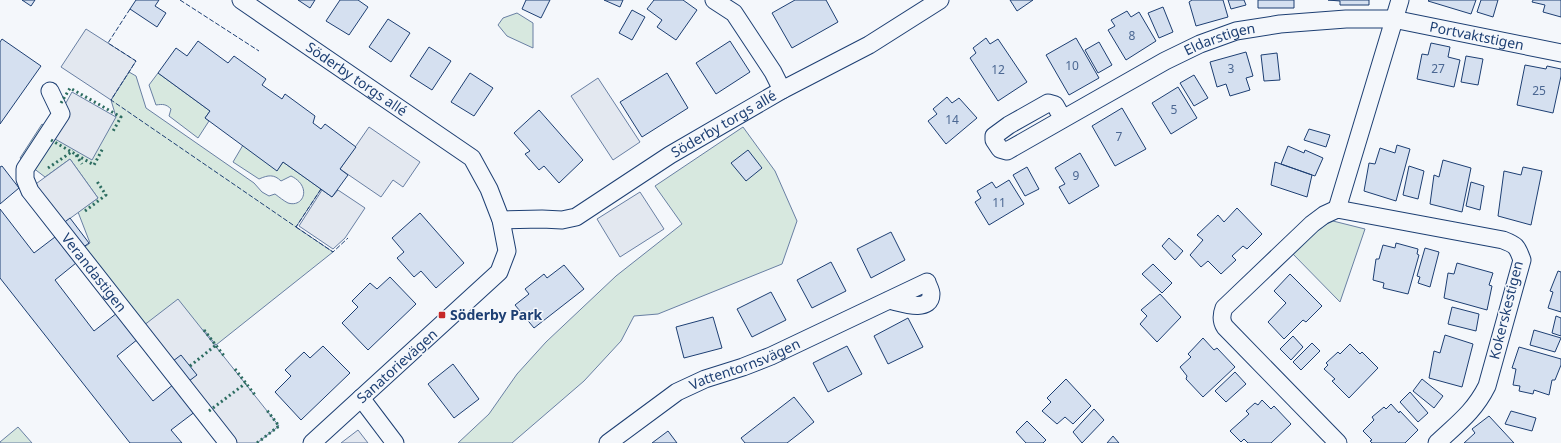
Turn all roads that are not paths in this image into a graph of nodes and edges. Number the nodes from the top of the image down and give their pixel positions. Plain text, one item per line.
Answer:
1 (241, 0) edge
2 (714, 0) edge
3 (940, 0) edge
4 (1400, 0) edge
5 (1393, 19) junction
6 (1561, 52) edge
7 (782, 90) junction
8 (50, 91) dead end
9 (1063, 118) dead end
10 (1336, 210) junction
11 (501, 220) junction
12 (889, 300) dead end
13 (361, 398) junction
14 (228, 443) edge
15 (312, 443) edge
16 (395, 443) edge
17 (608, 443) edge
18 (1338, 443) edge
19 (1437, 443) edge

1 - 11 street, Söderby torgs allé
2 - 7 street
3 - 7 street, Söderby torgs allé
4 - 5 street
5 - 6 street, Portvaktstigen
5 - 9 street, Eldarstigen
5 - 10 street
7 - 11 street, Söderby torgs allé
8 - 14 street, Verandastigen
10 - 18 street
10 - 19 street, Kokerskestigen
11 - 13 street, Sanatorievägen
12 - 17 street, Vattentornsvägen
13 - 15 street, Sanatorievägen
13 - 16 street

